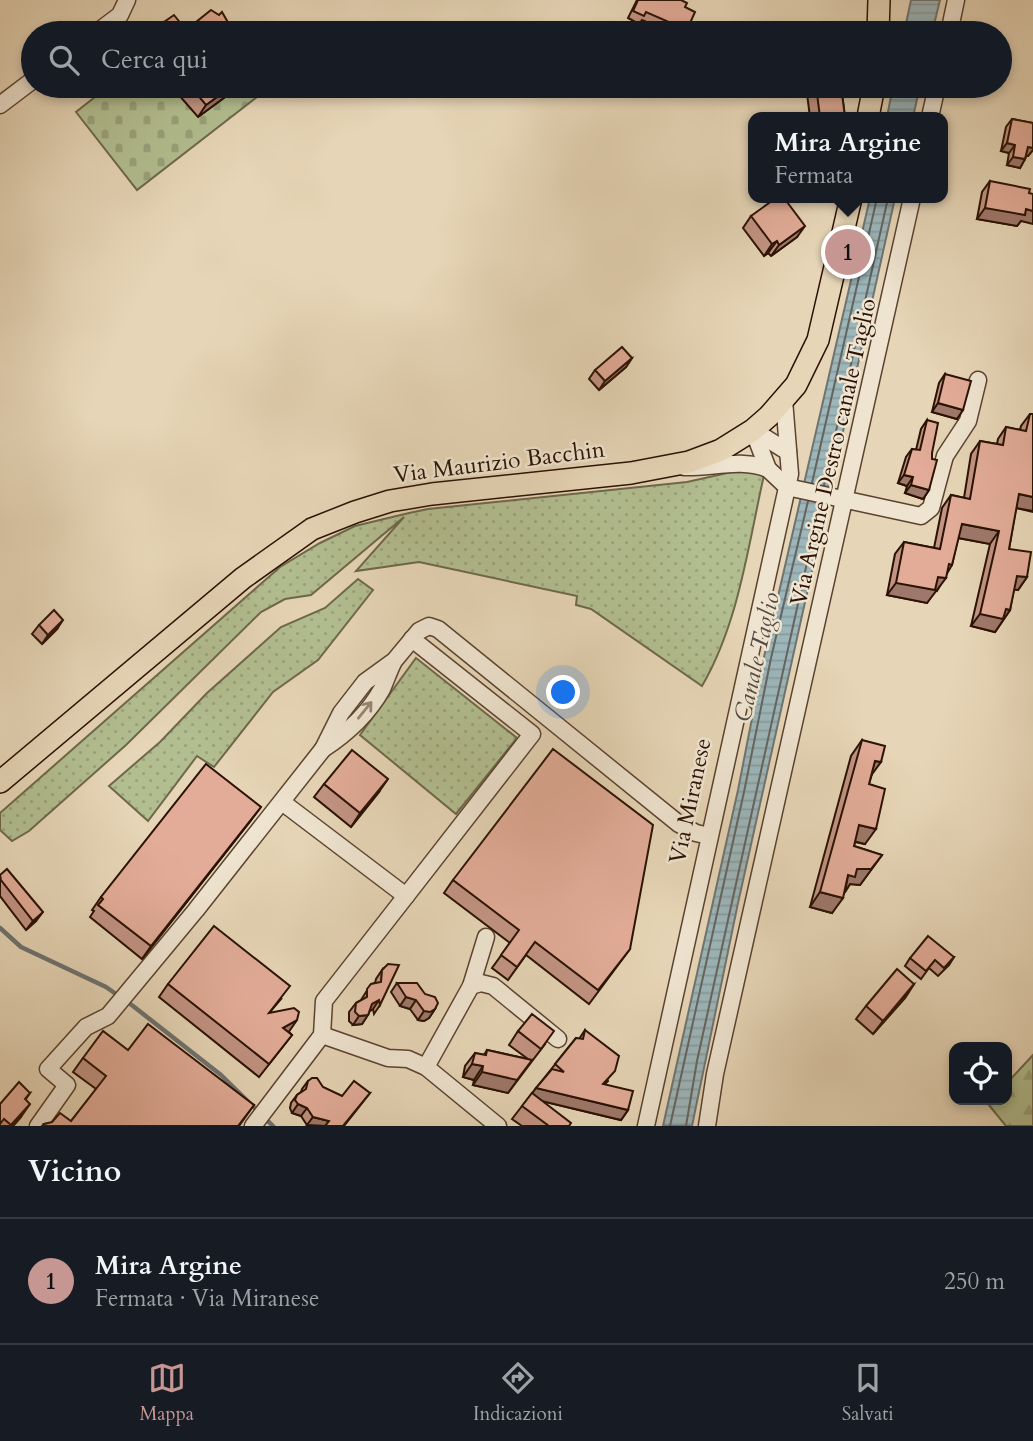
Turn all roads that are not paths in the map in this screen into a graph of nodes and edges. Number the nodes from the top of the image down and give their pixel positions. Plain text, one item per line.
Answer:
1 (127, 0) edge
2 (879, 0) edge
3 (956, 0) edge
4 (112, 21) edge
5 (878, 21) edge
6 (952, 21) edge
7 (21, 89) edge
8 (0, 105) edge
9 (849, 203) edge
10 (911, 203) edge
11 (978, 380) dead end
12 (784, 400) junction
13 (753, 430) junction
14 (788, 452) junction
15 (670, 466) junction
16 (768, 469) junction
17 (792, 488) junction
18 (839, 498) junction
19 (412, 639) junction
20 (0, 782) edge
21 (282, 802) junction
22 (709, 836) junction
23 (406, 896) junction
24 (486, 937) dead end
25 (471, 986) junction
26 (322, 1035) junction
27 (558, 1039) dead end
28 (426, 1067) junction
29 (253, 1125) edge
30 (38, 1126) edge
31 (498, 1126) edge
32 (646, 1126) edge
33 (707, 1126) edge

1 - 4 street
2 - 5 main road
3 - 6 street
7 - 8 street
9 - 12 main road
10 - 18 street, Via Argine Destro canale Taglio
11 - 18 street
12 - 13 main road, Via Maurizio Bacchin
12 - 14 street, Via Miranese
13 - 14 street
13 - 15 main road, Via Maurizio Bacchin
13 - 16 street
14 - 17 street, Via Miranese
15 - 16 street
15 - 20 main road, Via Maurizio Bacchin
16 - 17 street
17 - 18 street
17 - 22 street, Via Miranese
18 - 33 street, Via Argine Destro canale Taglio
19 - 21 street
19 - 22 street
19 - 23 street
21 - 23 street
21 - 30 street
22 - 32 street, Via Miranese
23 - 26 street
24 - 25 street
25 - 27 street
25 - 28 street
26 - 28 street
26 - 29 street
28 - 31 street

